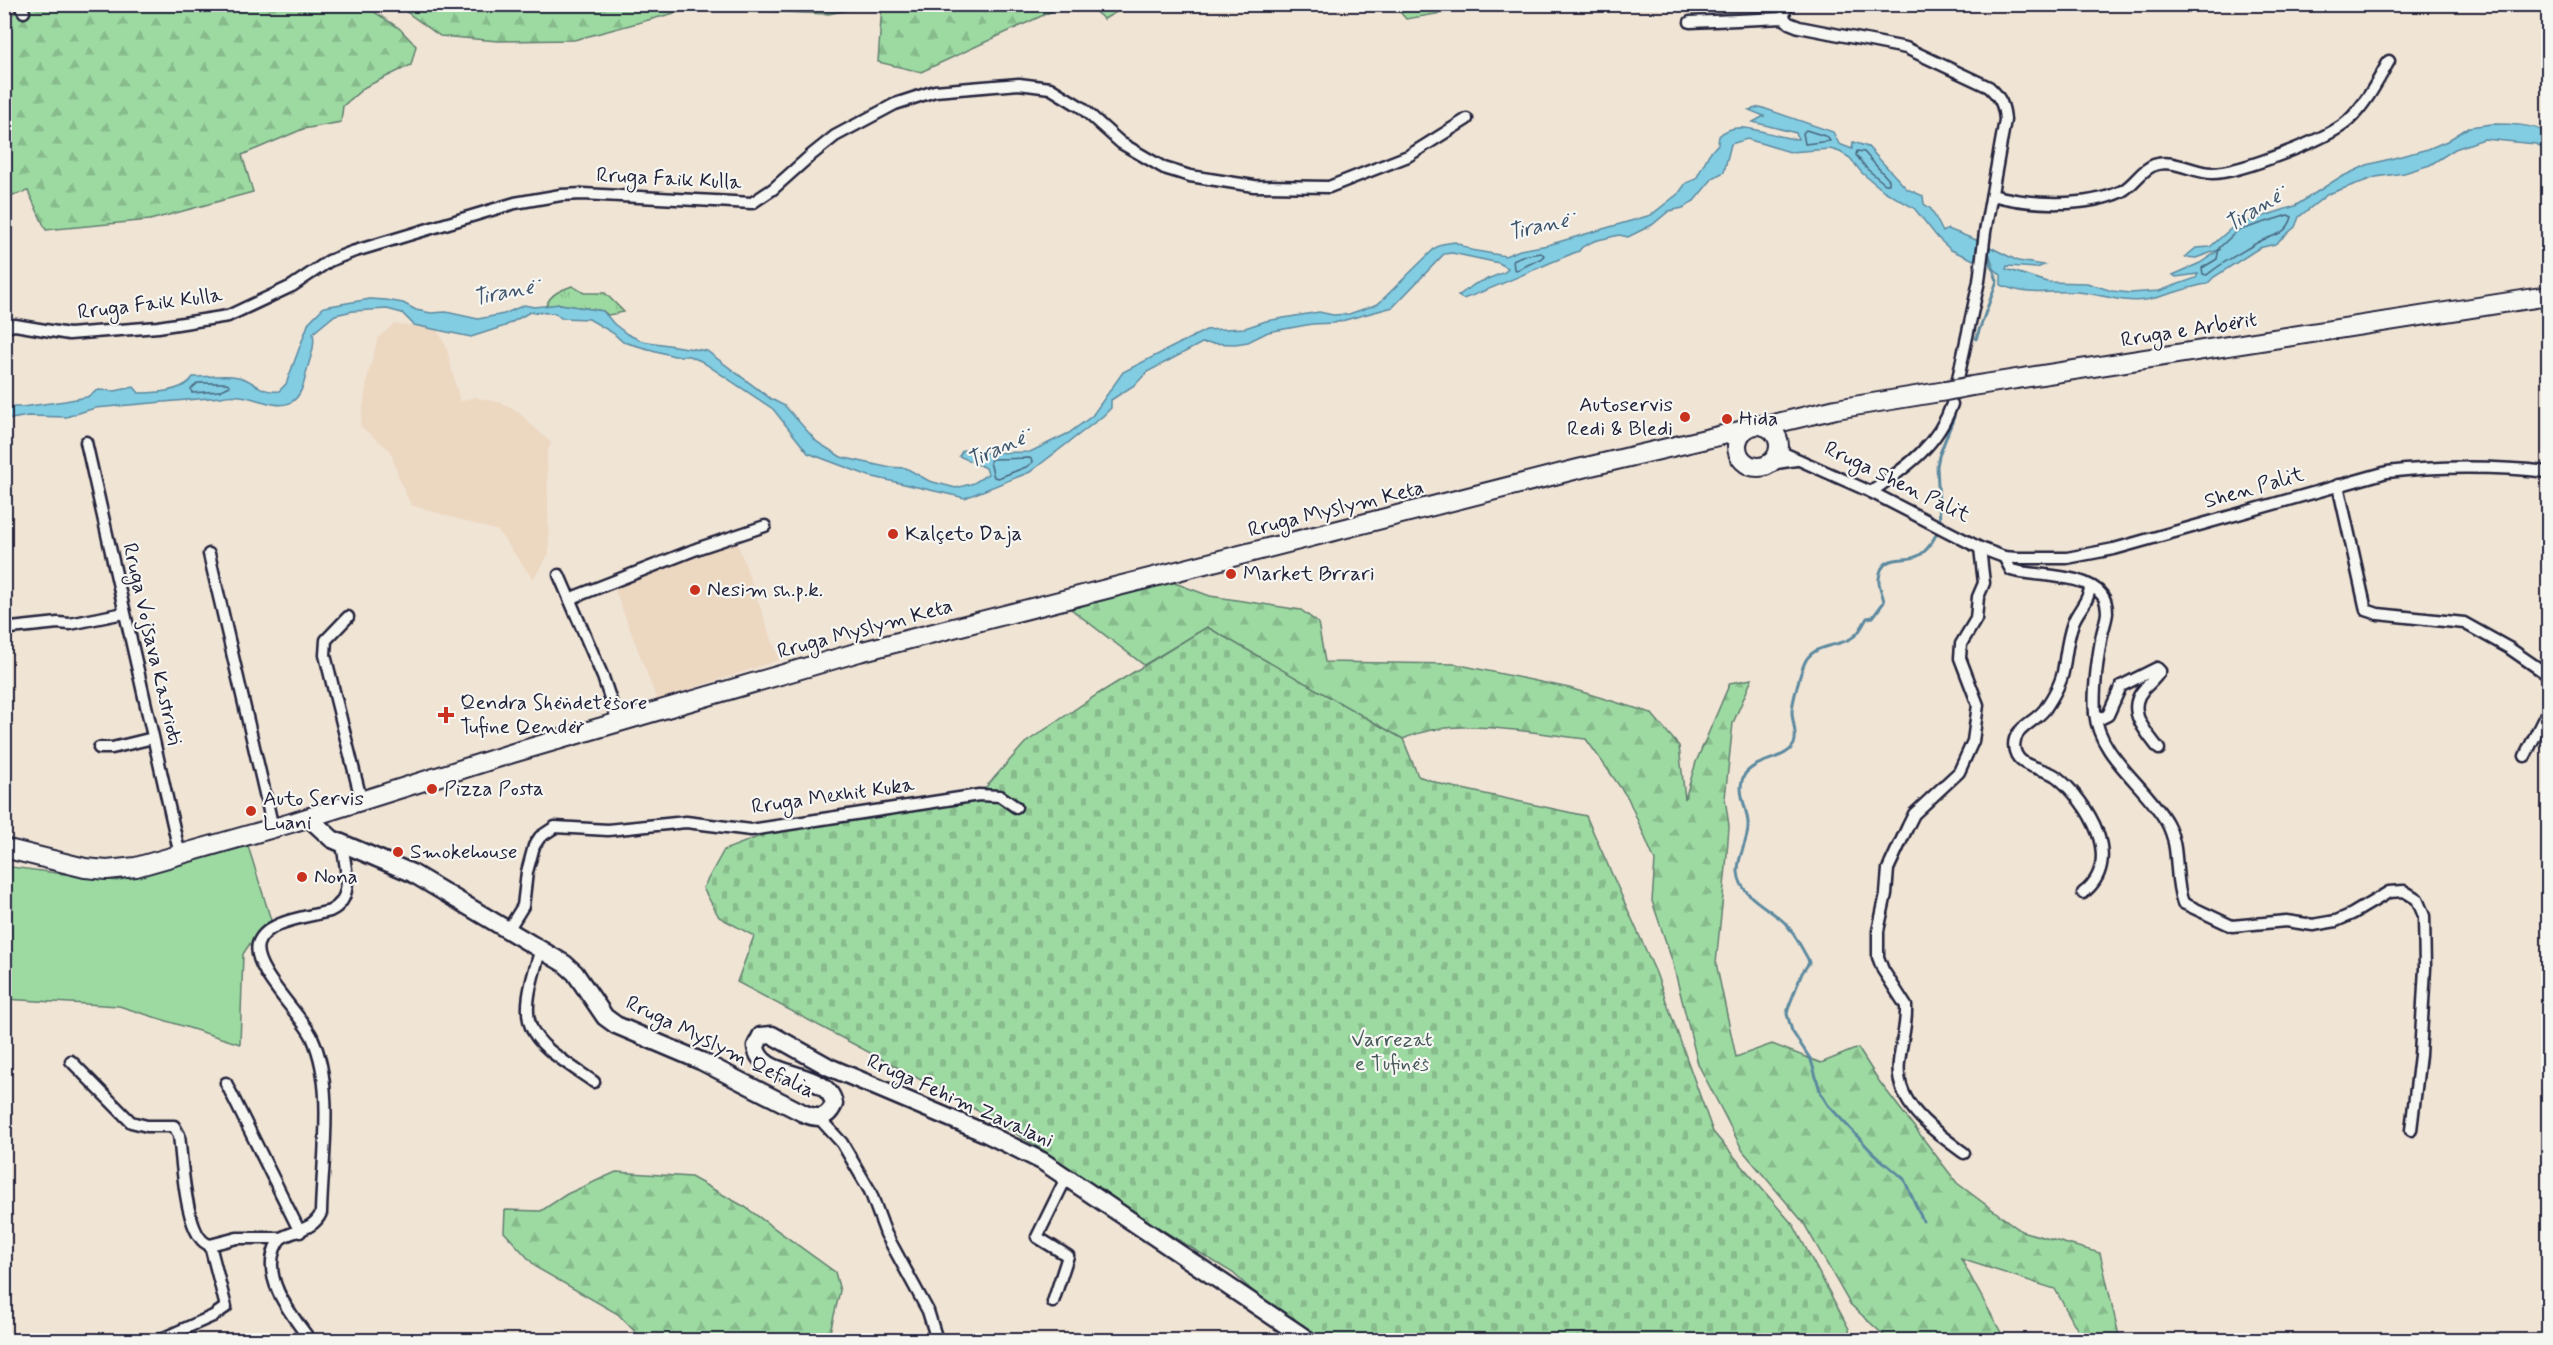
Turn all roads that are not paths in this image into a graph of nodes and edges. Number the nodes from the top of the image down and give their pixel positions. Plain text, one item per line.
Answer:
1 (1789, 4) edge
2 (1784, 18) junction
3 (1690, 22) dead end
4 (2389, 61) dead end
5 (1467, 119) dead end
6 (1992, 195) junction
7 (2548, 296) edge
8 (4, 327) edge
9 (1957, 391) junction
10 (1836, 409) junction
11 (1765, 426) junction
12 (1744, 430) junction
13 (1708, 440) junction
14 (86, 442) dead end
15 (1776, 454) junction
16 (1739, 456) junction
17 (1799, 460) junction
18 (2548, 472) edge
19 (2338, 485) junction
20 (1871, 492) junction
21 (765, 526) dead end
22 (1977, 547) junction
23 (209, 554) dead end
24 (2004, 557) junction
25 (559, 576) dead end
26 (2090, 587) junction
27 (569, 599) junction
28 (124, 613) junction
29 (348, 617) dead end
30 (4, 627) edge
31 (2548, 675) edge
32 (2548, 710) edge
33 (2095, 714) junction
34 (618, 722) junction
35 (153, 738) junction
36 (99, 748) dead end
37 (2158, 749) dead end
38 (2525, 756) dead end
39 (362, 800) junction
40 (1016, 807) dead end
41 (308, 817) junction
42 (273, 828) junction
43 (342, 844) junction
44 (4, 848) edge
45 (180, 855) junction
46 (2083, 893) dead end
47 (508, 930) junction
48 (541, 949) junction
49 (71, 1061) dead end
50 (594, 1082) dead end
51 (226, 1083) dead end
52 (819, 1118) junction
53 (2410, 1130) dead end
54 (1964, 1153) dead end
55 (1067, 1176) junction
56 (300, 1232) junction
57 (281, 1238) junction
58 (210, 1245) junction
59 (1053, 1302) dead end
60 (159, 1341) edge
61 (310, 1341) edge
62 (936, 1341) edge
63 (1308, 1341) edge

1 - 2 street
2 - 3 street
2 - 6 street
4 - 6 street
5 - 8 street, Rruga Faik Kulla
6 - 9 street
7 - 9 main road, Rruga e Arbërit
9 - 10 main road, Rruga e Arbërit
9 - 20 street
10 - 11 main road, Rruga e Arbërit
10 - 15 main road, Rruga e Arbërit
11 - 12 main road
11 - 15 main road
12 - 13 main road, Rruga Myslym Keta
12 - 16 main road
13 - 16 main road
13 - 34 main road, Rruga Myslym Keta
14 - 28 street, Rruga Vojsava Kastrioti
15 - 16 main road
15 - 17 street, Rruga Shen Palit
15 - 17 street, Rruga Shen Palit
17 - 20 street, Rruga Shen Palit
18 - 19 street, Shen Palit
19 - 24 street, Shen Palit
19 - 31 street
20 - 22 street, Rruga Shen Palit
21 - 27 street
22 - 24 street, Shen Palit
22 - 54 street
23 - 42 street
24 - 26 street
25 - 27 street
26 - 33 street
26 - 46 street
27 - 34 street
28 - 30 street
28 - 35 street, Rruga Vojsava Kastrioti
29 - 39 street
32 - 38 street
33 - 37 street
33 - 53 street
34 - 39 main road, Rruga Myslym Keta
35 - 36 street
35 - 45 street, Rruga Vojsava Kastrioti
39 - 41 main road, Rruga Myslym Keta
40 - 47 street, Rruga Mexhit Kuka
41 - 42 main road, Rruga Myslym Keta
41 - 43 street, Rruga Myslym Qefalia
42 - 45 main road, Rruga Myslym Keta
43 - 47 street, Rruga Myslym Qefalia
43 - 56 street
44 - 45 main road, Rruga Myslym Keta
47 - 48 street, Rruga Myslym Qefalia
48 - 50 street
48 - 52 street, Rruga Myslym Qefalia
49 - 58 street
51 - 56 street
52 - 55 street, Rruga Fehim Zavalani
52 - 62 street
55 - 59 street
55 - 63 street, Rruga Fehim Zavalani
56 - 57 street
57 - 58 street
57 - 61 street
58 - 60 street

